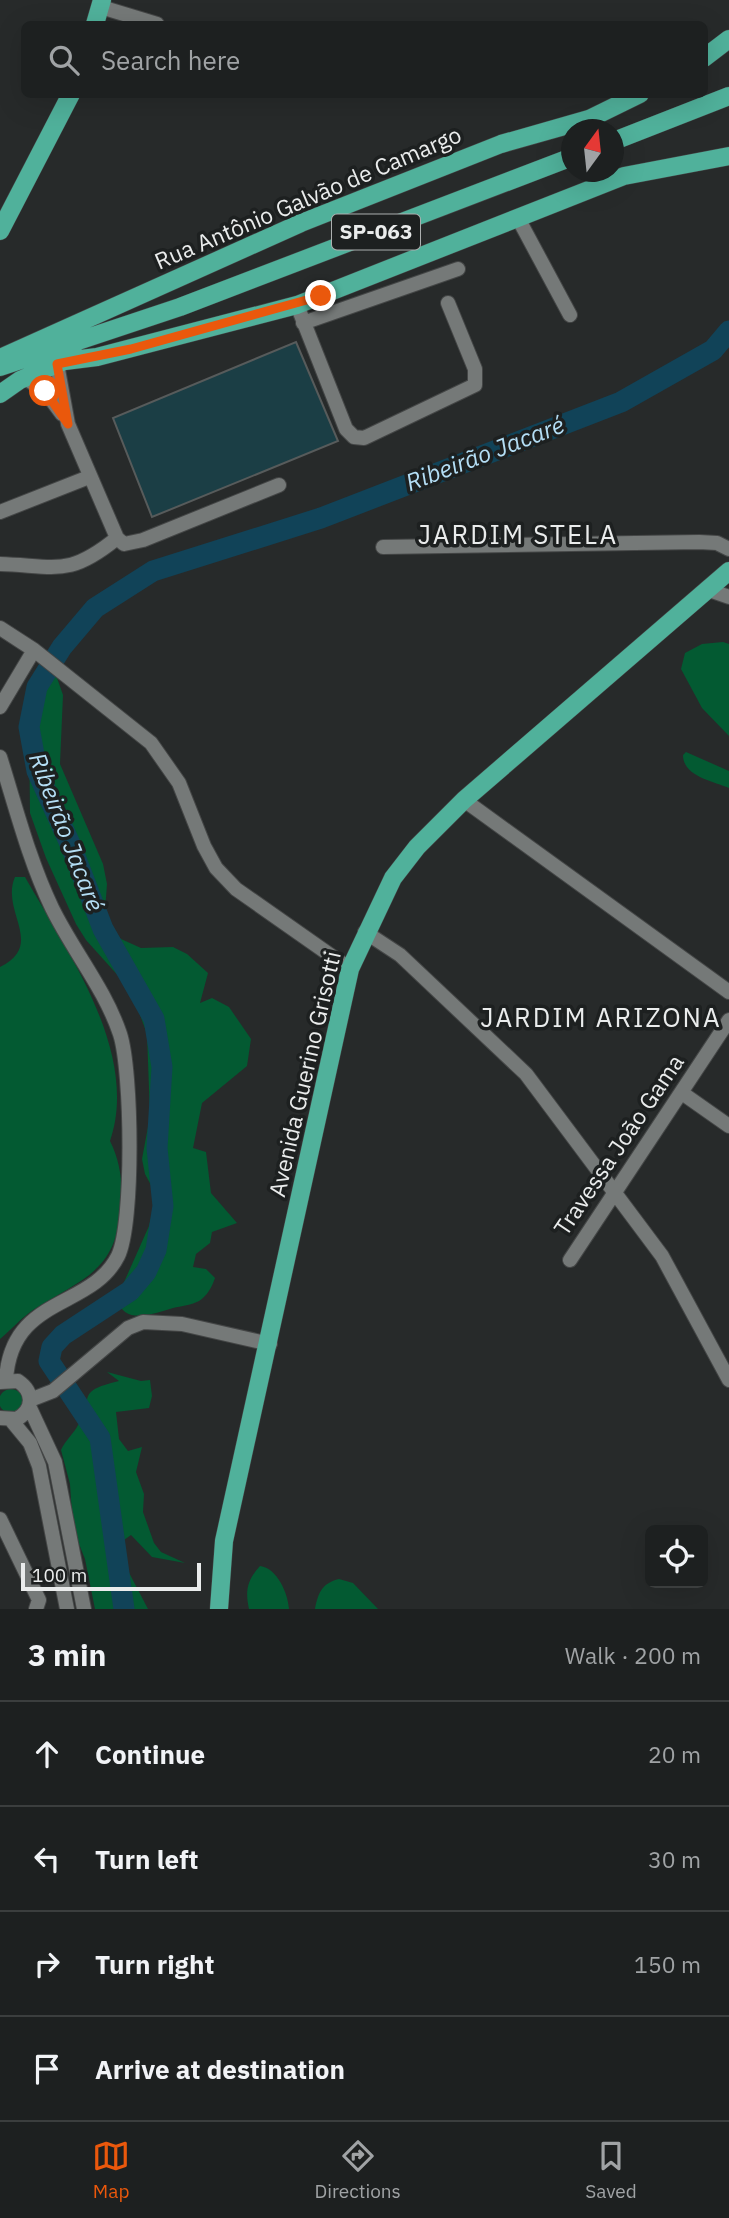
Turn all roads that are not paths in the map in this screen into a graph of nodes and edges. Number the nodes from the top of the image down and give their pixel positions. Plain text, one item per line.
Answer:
1 (102, 3) edge
2 (96, 21) edge
3 (149, 21) edge
4 (729, 39) edge
5 (708, 56) edge
6 (729, 96) edge
7 (69, 98) edge
8 (632, 98) edge
9 (624, 137) edge
10 (729, 156) edge
11 (561, 161) edge
12 (519, 219) junction
13 (0, 231) edge
14 (458, 269) dead end
15 (321, 296) junction
16 (448, 303) dead end
17 (297, 305) junction
18 (180, 307) junction
19 (570, 315) dead end
20 (329, 316) junction
21 (303, 323) junction
22 (0, 358) edge
23 (61, 363) junction
24 (0, 367) edge
25 (25, 378) junction
26 (0, 394) edge
27 (68, 424) junction
28 (89, 477) junction
29 (279, 485) dead end
30 (0, 512) edge
31 (117, 538) junction
32 (383, 547) dead end
33 (729, 549) edge
34 (0, 564) edge
35 (729, 571) edge
36 (706, 589) junction
37 (729, 597) edge
38 (0, 628) edge
39 (45, 659) junction
40 (0, 706) edge
41 (0, 757) edge
42 (464, 800) junction
43 (365, 932) junction
44 (350, 969) junction
45 (729, 992) edge
46 (729, 1020) edge
47 (682, 1093) junction
48 (729, 1126) edge
49 (614, 1190) junction
50 (570, 1260) dead end
51 (270, 1344) junction
52 (729, 1380) edge
53 (3, 1381) edge
54 (30, 1403) junction
55 (6, 1419) edge
56 (0, 1519) edge
57 (36, 1609) edge
58 (68, 1609) edge
59 (84, 1609) edge
60 (219, 1609) edge

1 - 2 main road
1 - 3 street
4 - 5 main road
6 - 9 main road
7 - 13 main road
8 - 22 main road, Rua Antônio Galvão de Camargo
10 - 12 main road
11 - 18 main road, SP-063
12 - 15 main road
12 - 19 street
14 - 20 street
15 - 17 main road
15 - 20 street
16 - 21 street
17 - 21 street
17 - 23 main road
18 - 23 main road, SP-063
18 - 24 main road, SP-063
20 - 21 street
23 - 25 main road, SP-063
23 - 27 street
25 - 26 main road, SP-063
25 - 27 street
27 - 28 street
28 - 30 street
28 - 31 street
29 - 31 street
31 - 34 street
32 - 33 street
35 - 36 main road, Avenida Guerino Grisotti
36 - 37 street
36 - 42 main road, Avenida Guerino Grisotti
38 - 39 street
39 - 40 street
39 - 44 street
41 - 53 street
42 - 43 main road, Avenida Guerino Grisotti
42 - 45 street
43 - 44 main road, Avenida Guerino Grisotti
43 - 49 street
44 - 51 main road, Avenida Guerino Grisotti
46 - 47 street, Travessa João Gama
47 - 48 street
47 - 49 street, Travessa João Gama
49 - 50 street, Travessa João Gama
49 - 52 street
51 - 54 street
51 - 60 main road, Avenida Guerino Grisotti
53 - 54 street
54 - 55 street
54 - 59 street
55 - 58 street
56 - 57 street

